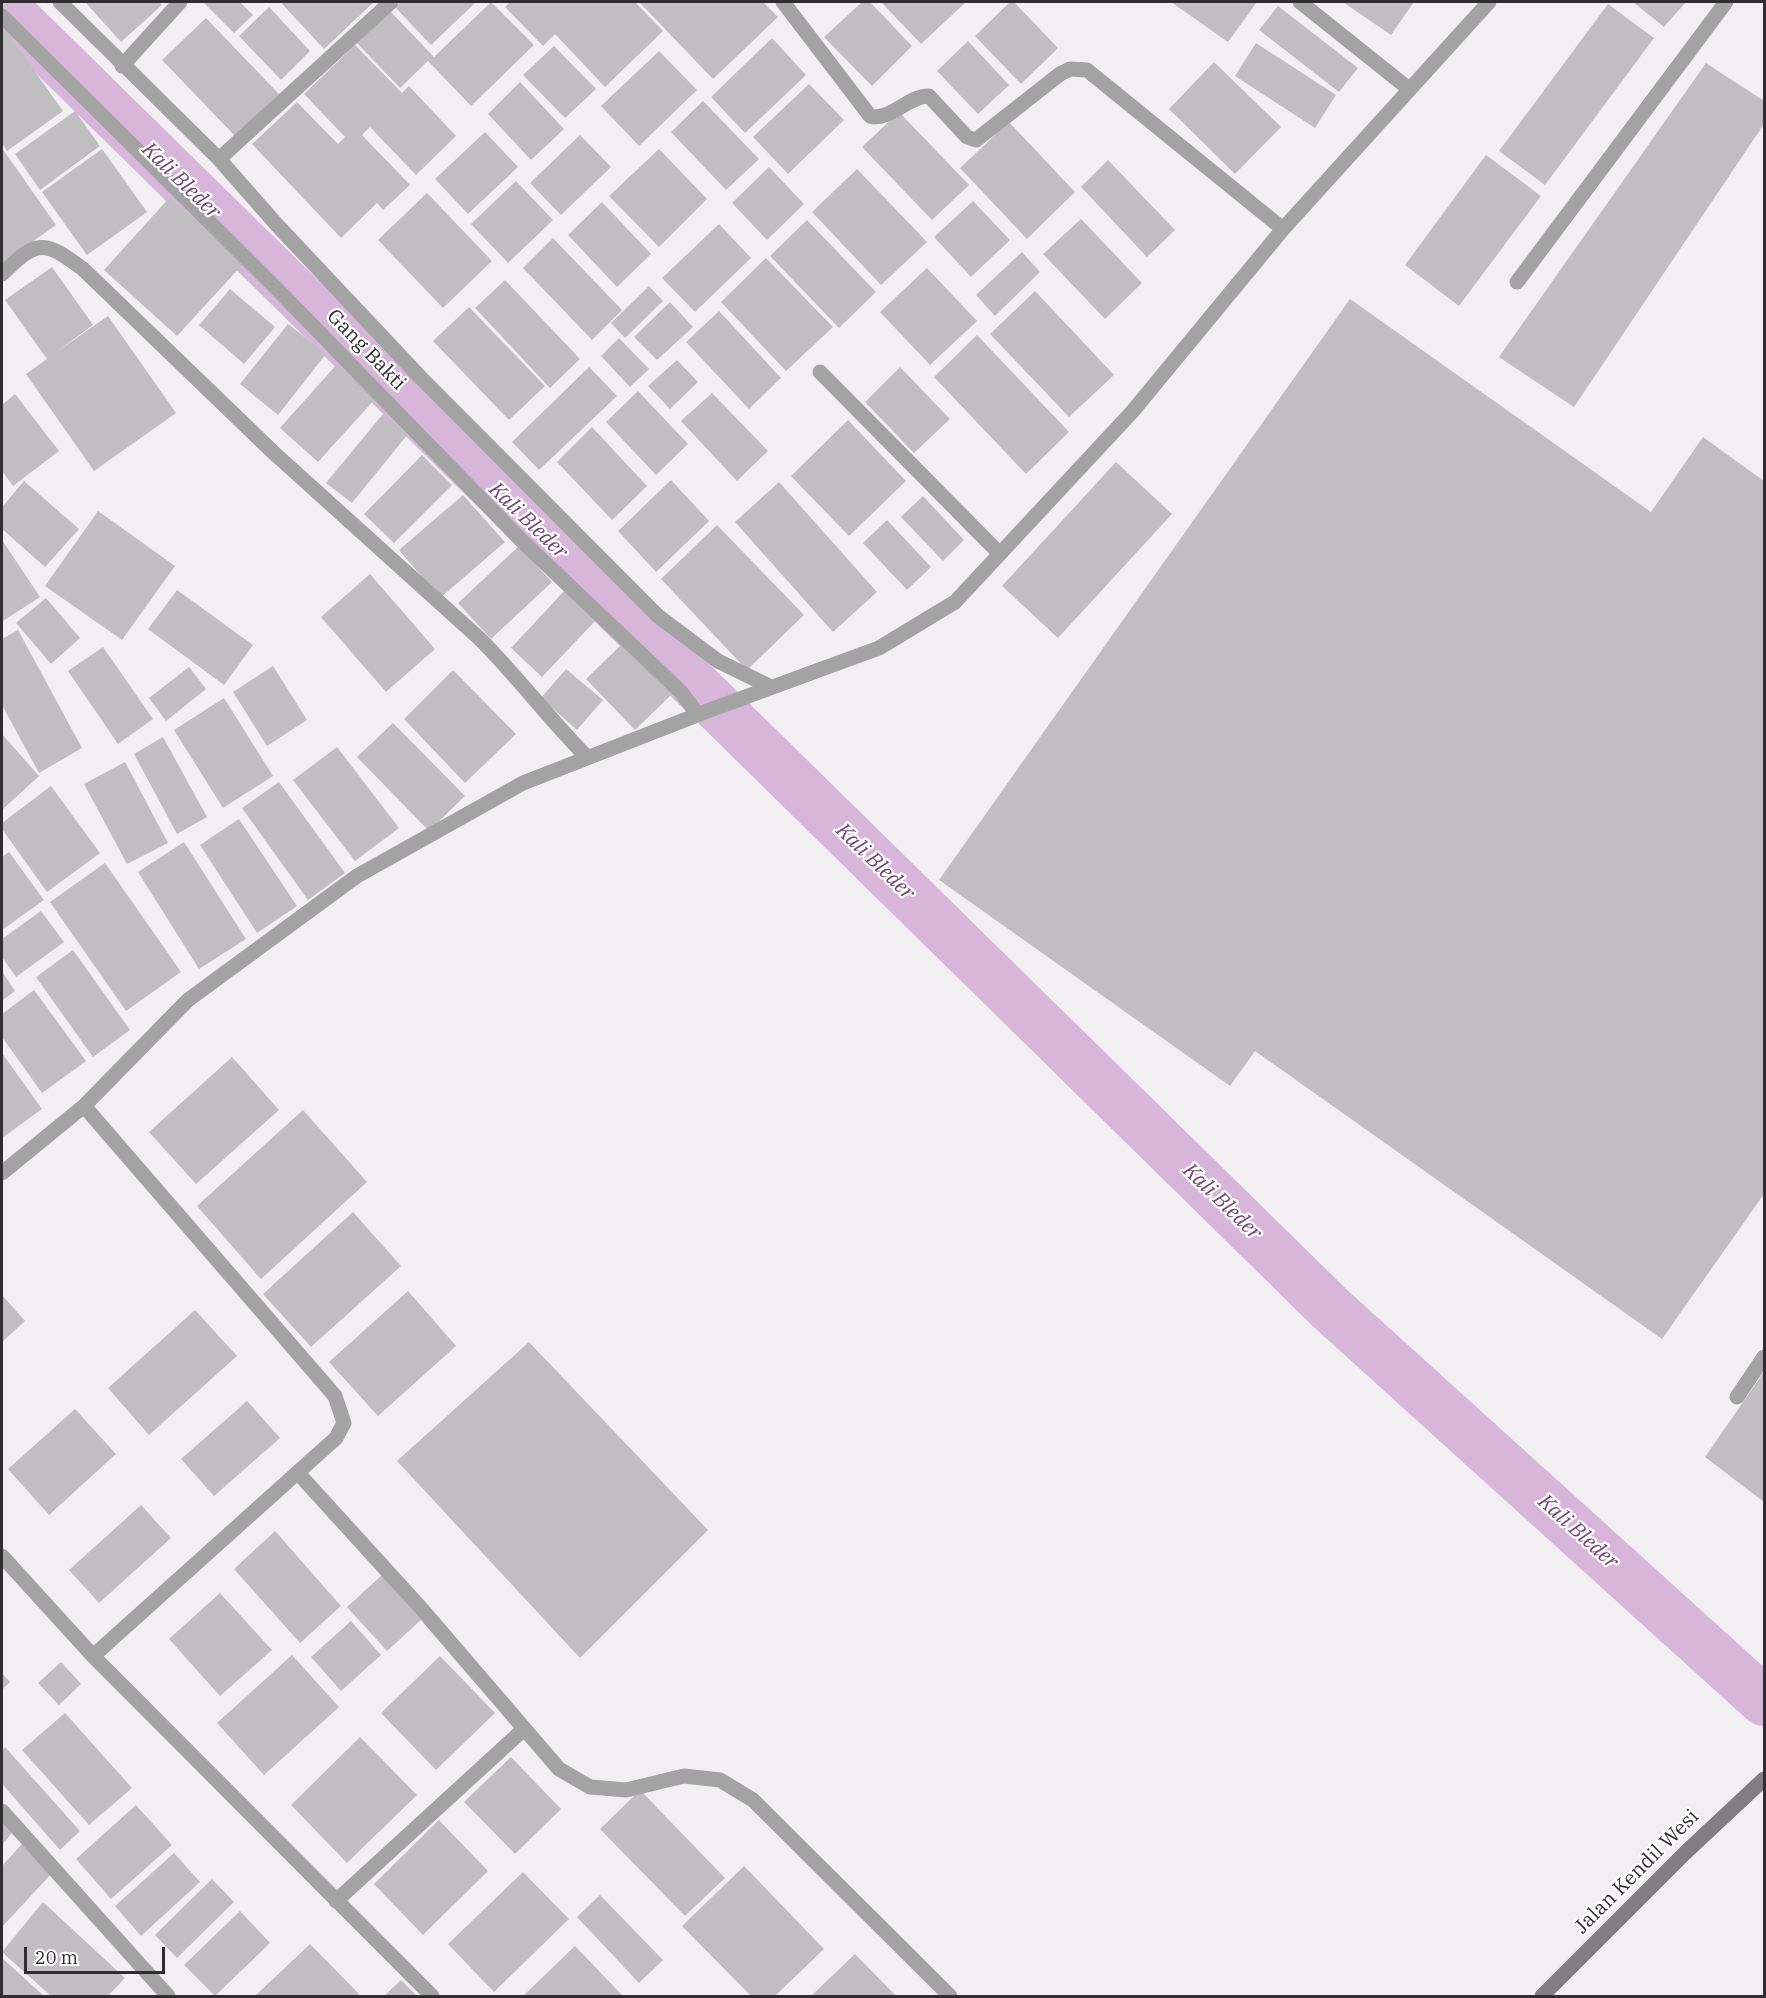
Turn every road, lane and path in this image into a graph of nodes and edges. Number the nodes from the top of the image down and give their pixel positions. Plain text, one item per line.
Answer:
1 (60, 2) edge
2 (180, 2) edge
3 (391, 2) edge
4 (783, 2) edge
5 (1300, 2) edge
6 (1489, 2) edge
7 (1726, 2) edge
8 (2, 16) edge
9 (123, 66) junction
10 (1408, 89) junction
11 (219, 159) junction
12 (1284, 229) junction
13 (2, 274) edge
14 (1517, 282) dead end
15 (820, 372) dead end
16 (999, 553) junction
17 (771, 687) junction
18 (704, 712) junction
19 (587, 758) junction
20 (84, 1106) junction
21 (2, 1173) edge
22 (1764, 1357) edge
23 (1737, 1397) dead end
24 (298, 1473) junction
25 (2, 1556) edge
26 (93, 1656) junction
27 (524, 1729) junction
28 (1764, 1779) edge
29 (2, 1811) edge
30 (336, 1900) junction
31 (168, 1996) edge
32 (432, 1996) edge
33 (950, 1996) edge
34 (1542, 1996) edge

1 - 9 street
2 - 9 street
3 - 11 street
4 - 12 street
5 - 10 street
6 - 10 street
7 - 14 street
8 - 18 street, Gang Bakti
9 - 11 street
10 - 12 street
11 - 17 street
12 - 16 street
13 - 19 street
15 - 16 street
16 - 17 street
17 - 18 street
18 - 19 street
19 - 20 street
20 - 21 street
20 - 24 street
22 - 23 street
24 - 26 street
24 - 27 street
25 - 26 street
26 - 30 street
27 - 30 street
27 - 33 street
28 - 34 main road, Jalan Kendil Wesi
29 - 31 street
30 - 32 street

